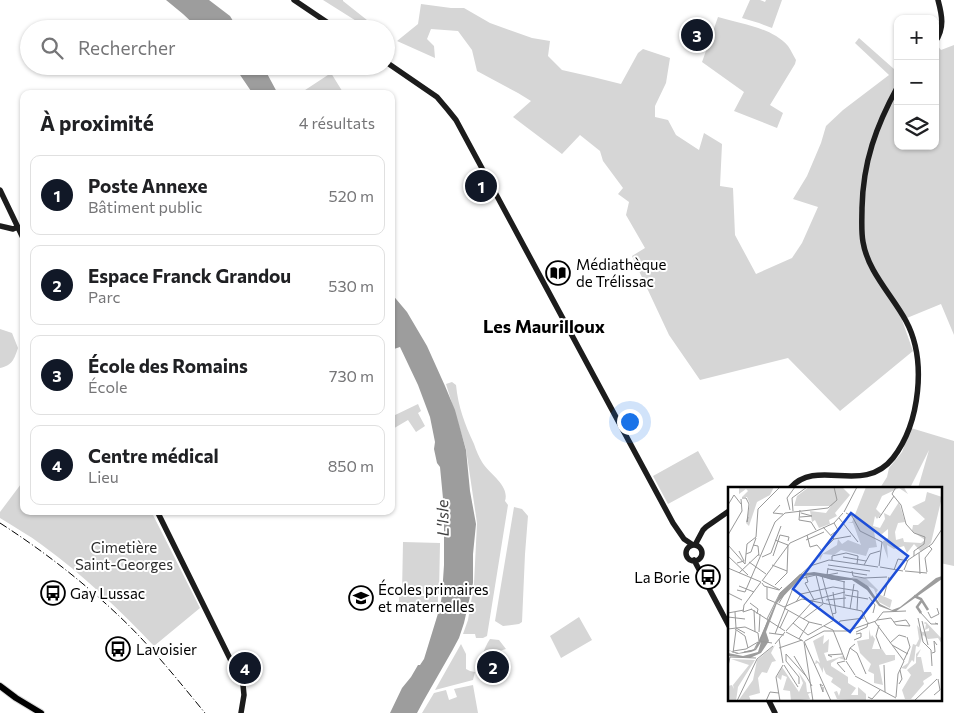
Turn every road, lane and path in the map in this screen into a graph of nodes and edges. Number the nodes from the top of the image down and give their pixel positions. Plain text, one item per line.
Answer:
1 (294, 0) edge
2 (938, 0) edge
3 (323, 20) edge
4 (939, 36) edge
5 (395, 68) edge
6 (894, 94) edge
7 (0, 190) edge
8 (0, 226) edge
9 (18, 227) junction
10 (20, 231) edge
11 (791, 487) edge
12 (728, 512) edge
13 (159, 515) edge
14 (693, 546) junction
15 (696, 559) junction
16 (728, 624) edge
17 (0, 686) edge
18 (768, 700) edge
19 (41, 713) edge
20 (241, 713) edge
21 (775, 713) edge

1 - 3 main road
2 - 4 main road
5 - 14 main road
6 - 11 main road
7 - 9 main road
8 - 9 main road
9 - 10 main road
12 - 14 main road
13 - 20 main road
14 - 15 main road
14 - 15 main road
15 - 16 main road
17 - 19 main road
18 - 21 main road

